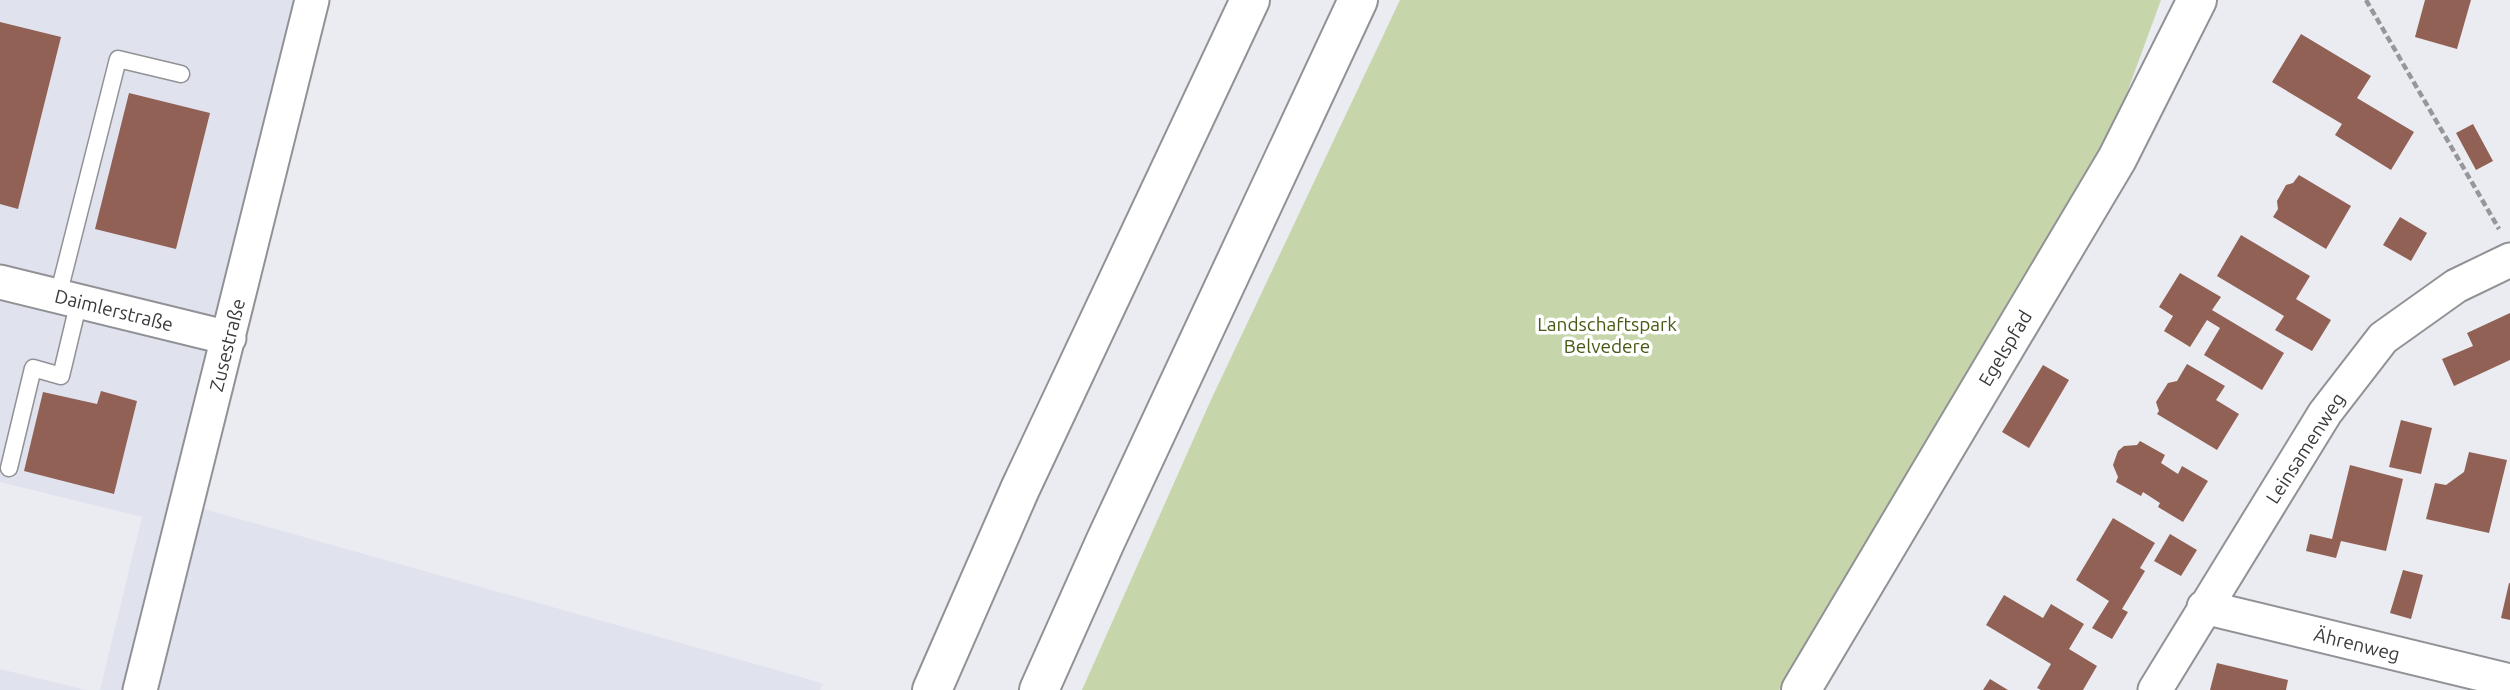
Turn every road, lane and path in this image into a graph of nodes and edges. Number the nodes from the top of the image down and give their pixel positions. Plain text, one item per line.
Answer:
1 (312, 0) edge
2 (1250, 0) edge
3 (1358, 0) edge
4 (2197, 0) edge
5 (2366, 0) edge
6 (181, 74) dead end
7 (2507, 248) edge
8 (0, 282) edge
9 (69, 299) junction
10 (229, 338) junction
11 (9, 468) dead end
12 (2204, 607) junction
13 (2510, 681) edge
14 (140, 690) edge
15 (932, 690) edge
16 (1039, 690) edge
17 (1801, 690) edge
18 (2155, 690) edge

1 - 10 street, Zusestraße
2 - 15 main road
3 - 16 main road
4 - 17 main road, Egelspfad
5 - 7 path
6 - 9 lane
7 - 12 street, Leinsamenweg
8 - 9 street, Daimlerstraße
9 - 10 street, Daimlerstraße
9 - 11 lane
10 - 14 street, Zusestraße
12 - 13 street, Ährenweg
12 - 18 street, Leinsamenweg

